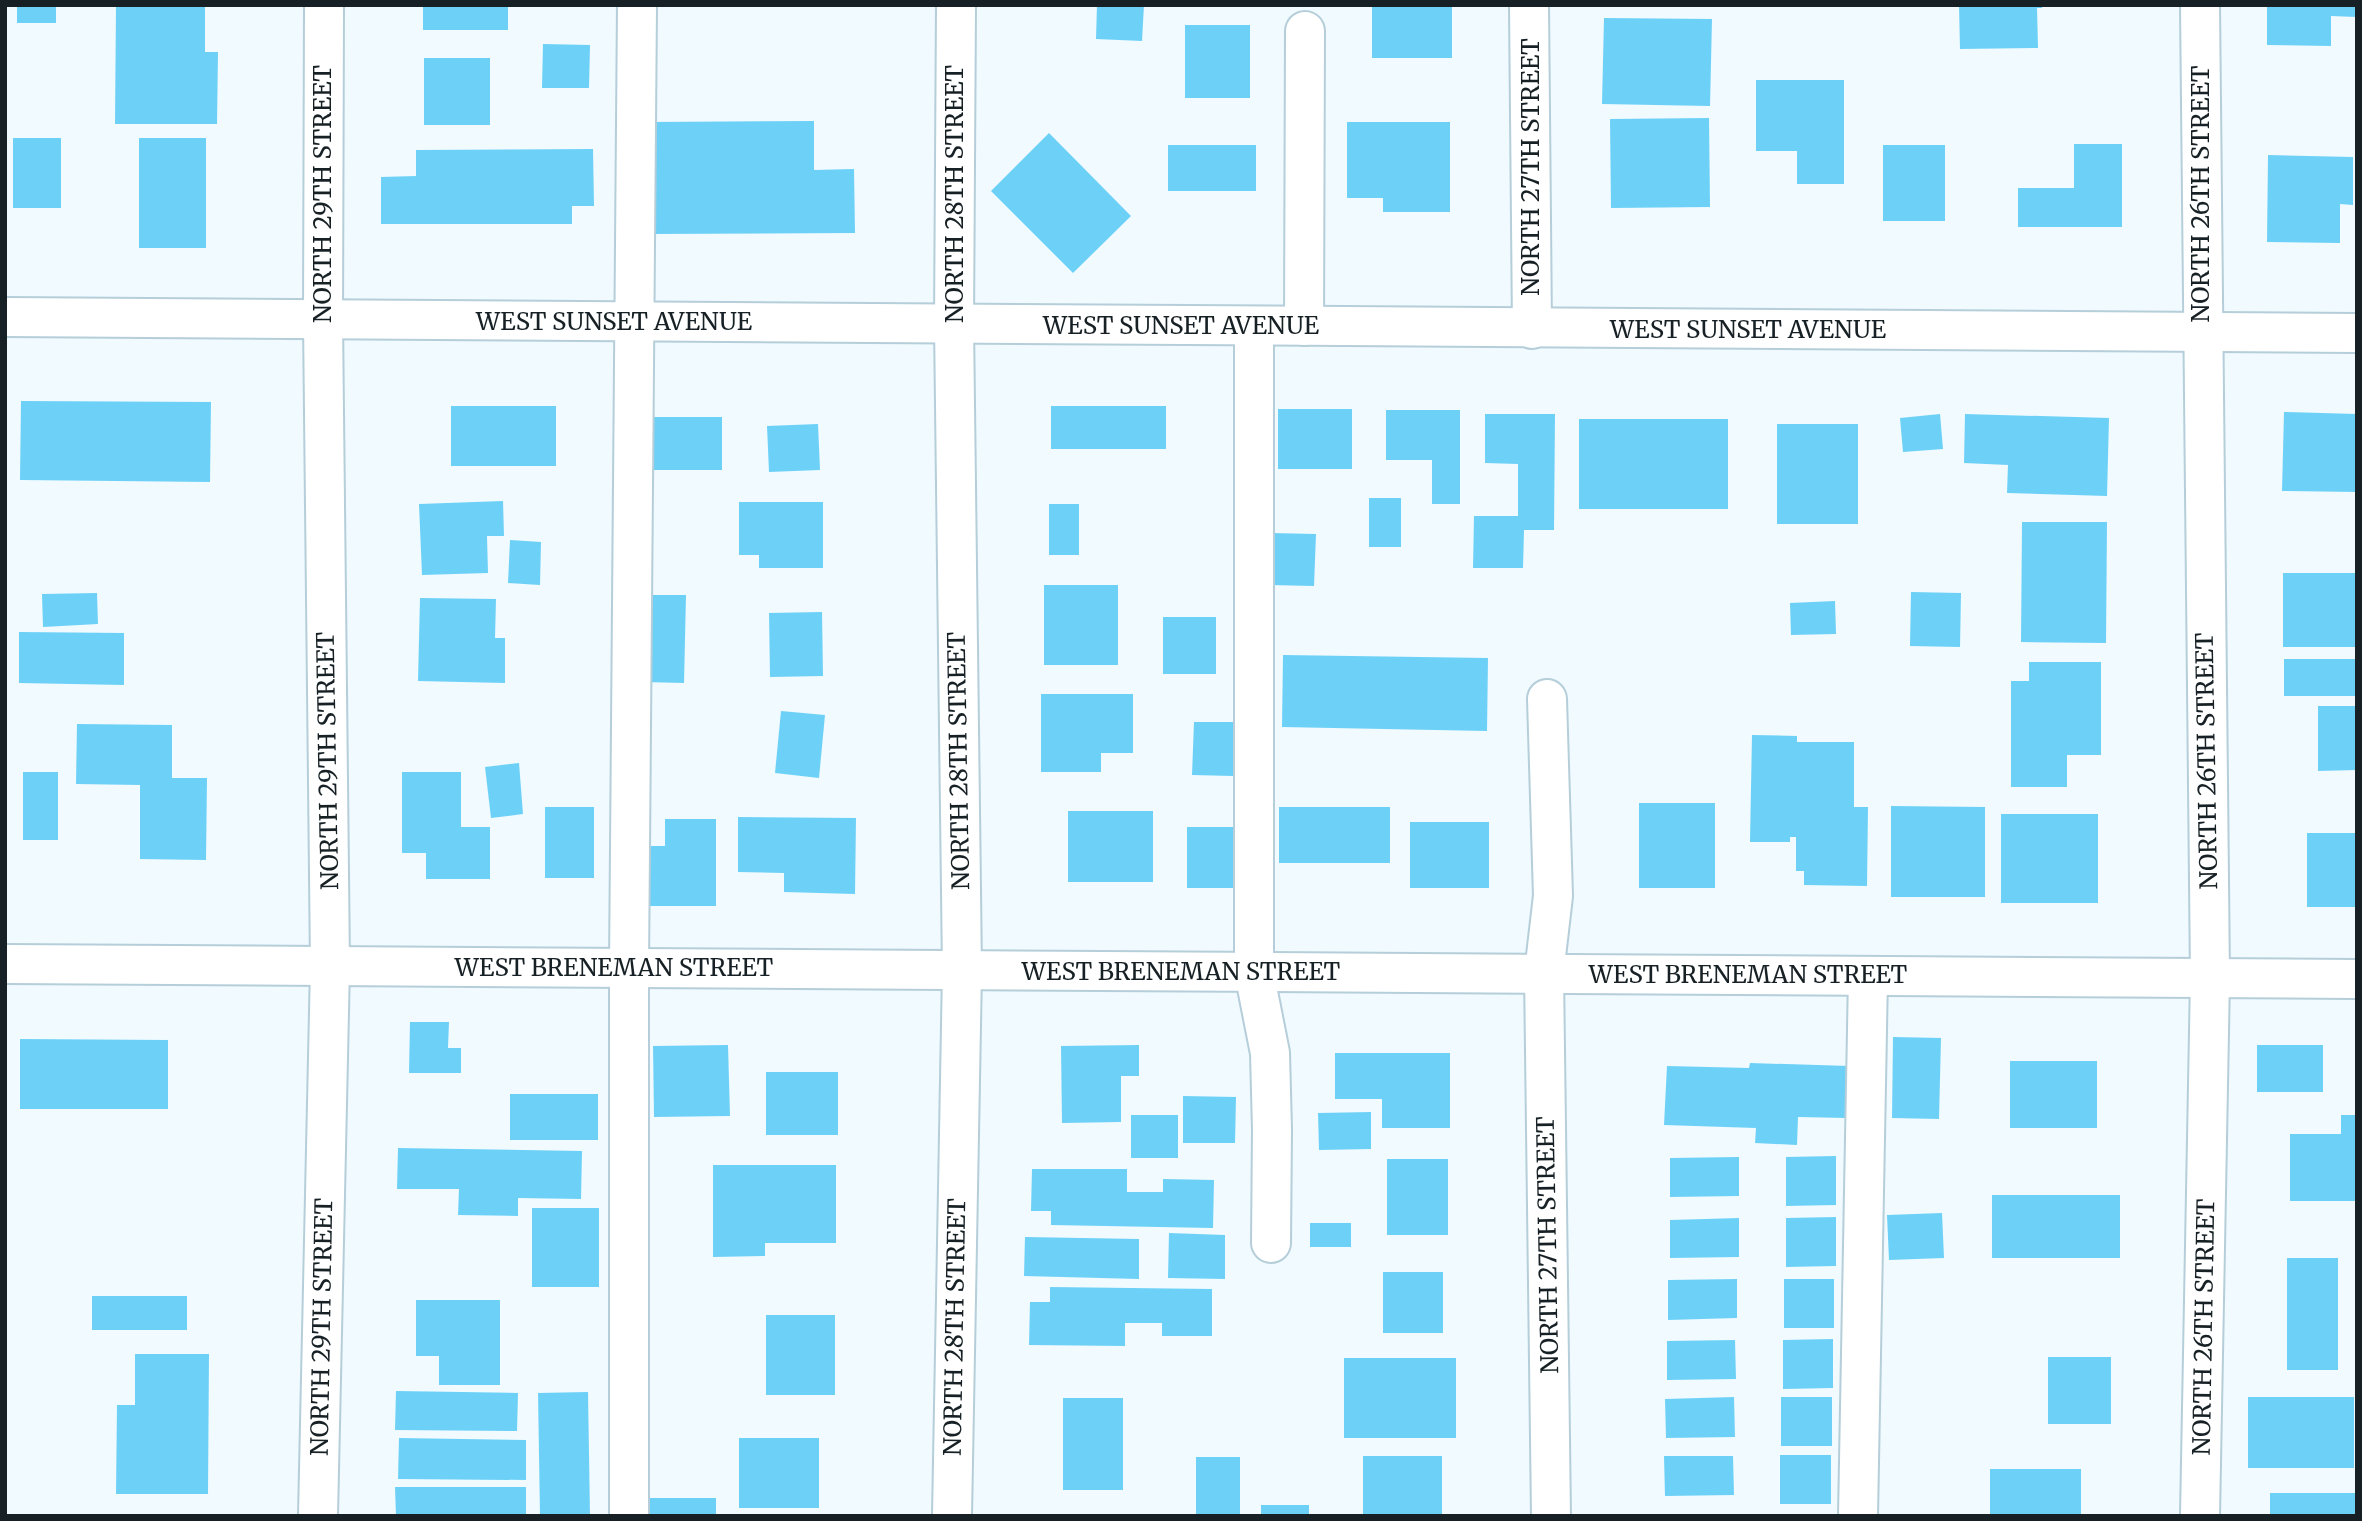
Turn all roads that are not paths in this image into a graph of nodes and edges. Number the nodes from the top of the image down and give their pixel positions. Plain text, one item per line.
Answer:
1 (324, 5) edge
2 (637, 5) edge
3 (956, 5) edge
4 (1529, 5) edge
5 (2200, 5) edge
6 (1305, 31) dead end
7 (5, 317) edge
8 (323, 320) junction
9 (634, 322) junction
10 (954, 324) junction
11 (1254, 327) junction
12 (1304, 327) junction
13 (1532, 329) junction
14 (2202, 333) junction
15 (2357, 333) edge
16 (1547, 699) dead end
17 (5, 964) edge
18 (330, 966) junction
19 (629, 968) junction
20 (962, 971) junction
21 (1254, 972) junction
22 (1544, 974) junction
23 (1868, 976) junction
24 (2210, 978) junction
25 (2357, 979) edge
26 (1271, 1243) dead end
27 (318, 1516) edge
28 (629, 1516) edge
29 (952, 1516) edge
30 (1551, 1516) edge
31 (1858, 1516) edge
32 (2200, 1516) edge

1 - 8 street, NORTH 29TH STREET
2 - 9 street
3 - 10 street, NORTH 28TH STREET
4 - 13 street, NORTH 27TH STREET
5 - 14 street, NORTH 26TH STREET
6 - 12 street
7 - 8 street, WEST SUNSET AVENUE
8 - 9 street, WEST SUNSET AVENUE
8 - 18 street, NORTH 29TH STREET
9 - 10 street, WEST SUNSET AVENUE
9 - 19 street
10 - 11 street, WEST SUNSET AVENUE
10 - 20 street, NORTH 28TH STREET
11 - 12 street, WEST SUNSET AVENUE
11 - 21 street
12 - 13 street, WEST SUNSET AVENUE
13 - 14 street, WEST SUNSET AVENUE
14 - 15 street, WEST SUNSET AVENUE
14 - 24 street, NORTH 26TH STREET
16 - 22 street, NORTH 27TH STREET
17 - 18 street, WEST BRENEMAN STREET
18 - 19 street, WEST BRENEMAN STREET
18 - 27 street, NORTH 29TH STREET
19 - 20 street, WEST BRENEMAN STREET
19 - 28 street
20 - 21 street, WEST BRENEMAN STREET
20 - 29 street, NORTH 28TH STREET
21 - 22 street, WEST BRENEMAN STREET
21 - 26 street
22 - 23 street, WEST BRENEMAN STREET
22 - 30 street, NORTH 27TH STREET
23 - 24 street, WEST BRENEMAN STREET
23 - 31 street
24 - 25 street, WEST BRENEMAN STREET
24 - 32 street, NORTH 26TH STREET

